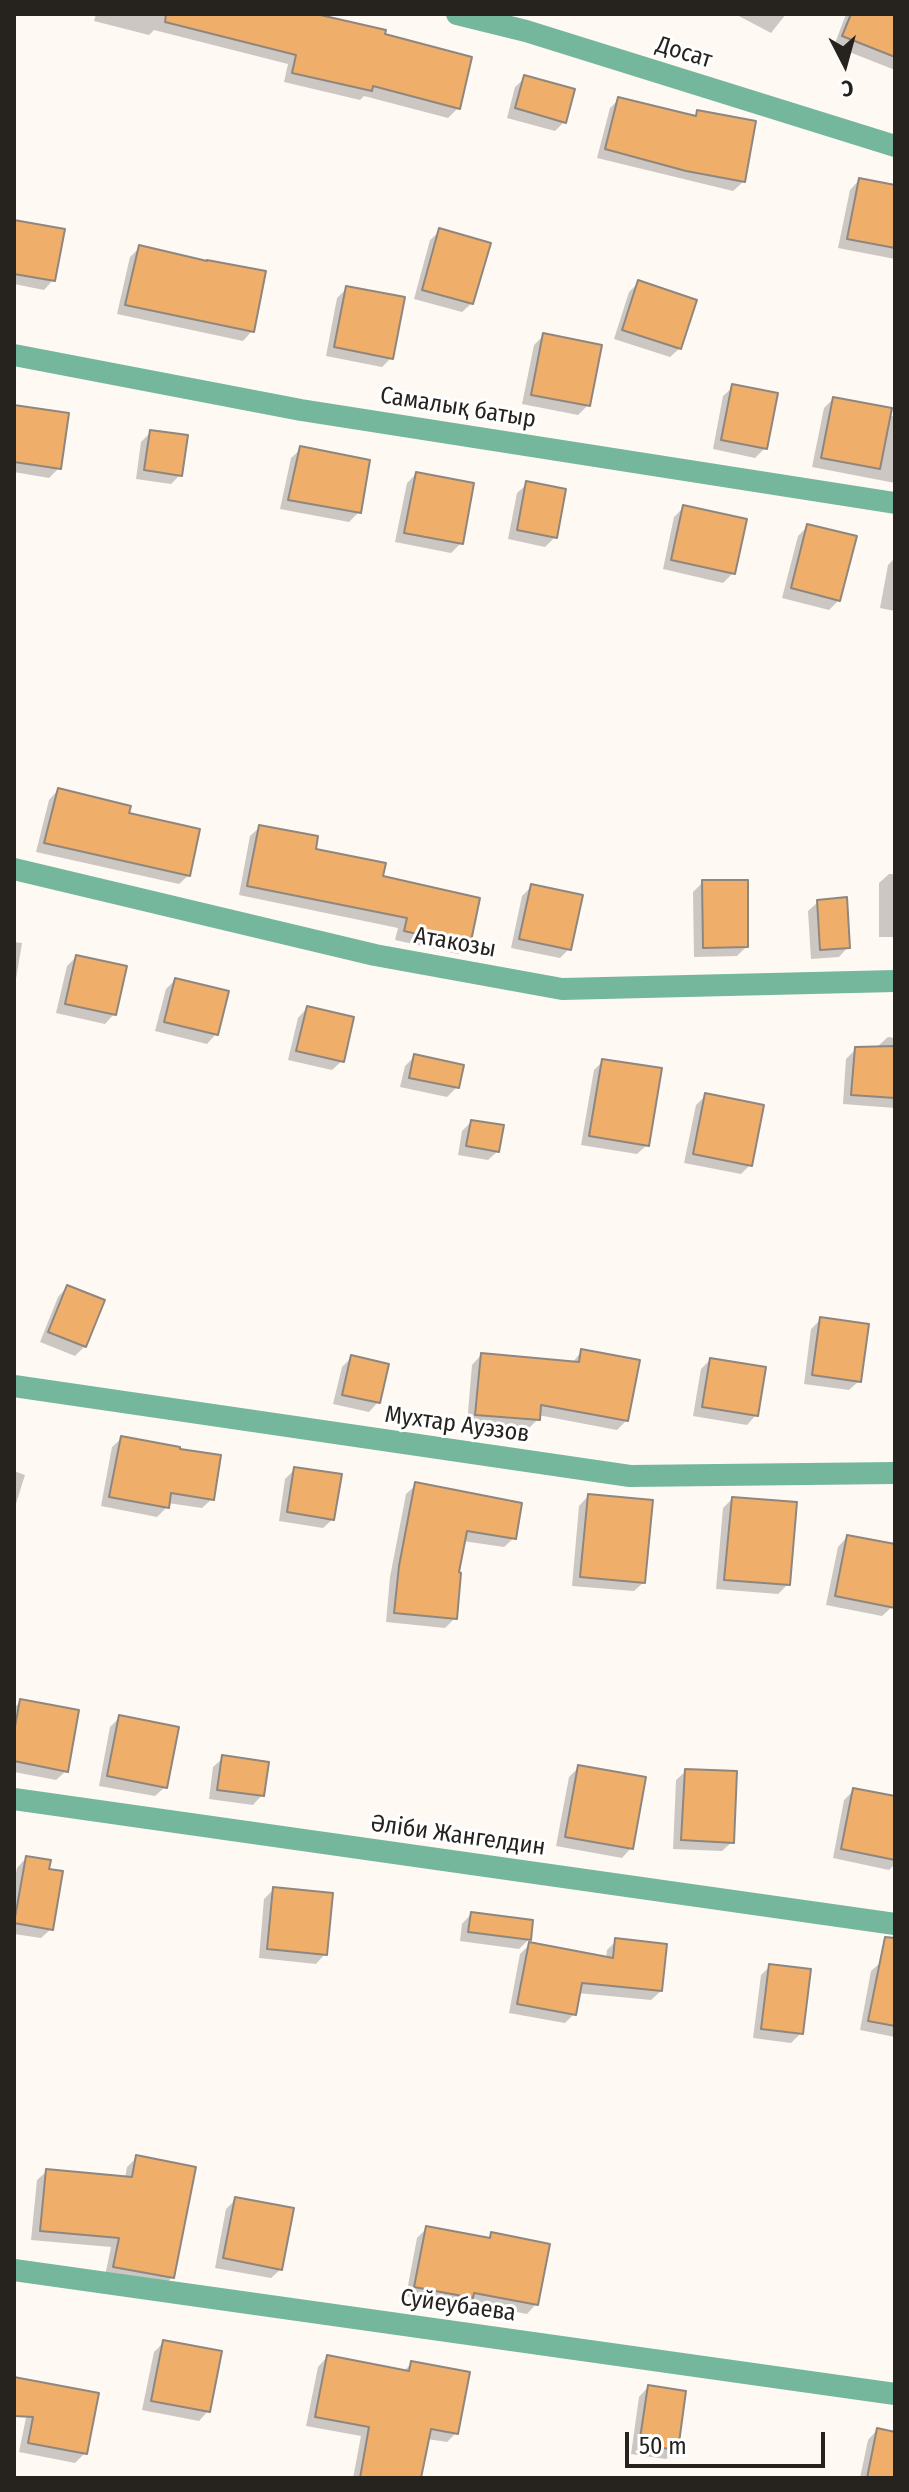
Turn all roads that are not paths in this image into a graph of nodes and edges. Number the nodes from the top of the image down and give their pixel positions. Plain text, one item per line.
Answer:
1 (457, 14) edge
2 (895, 146) edge
3 (14, 355) edge
4 (895, 503) edge
5 (14, 869) edge
6 (895, 981) edge
7 (14, 1386) edge
8 (895, 1473) edge
9 (14, 1799) edge
10 (895, 1924) edge
11 (14, 2270) edge
12 (895, 2394) edge

1 - 2 street, Досат
3 - 4 street, Самалық батыр
5 - 6 street, Атакозы
7 - 8 street, Мухтар Ауэзов
9 - 10 street, Әліби Жангелдин
11 - 12 street, Суйеубаева

